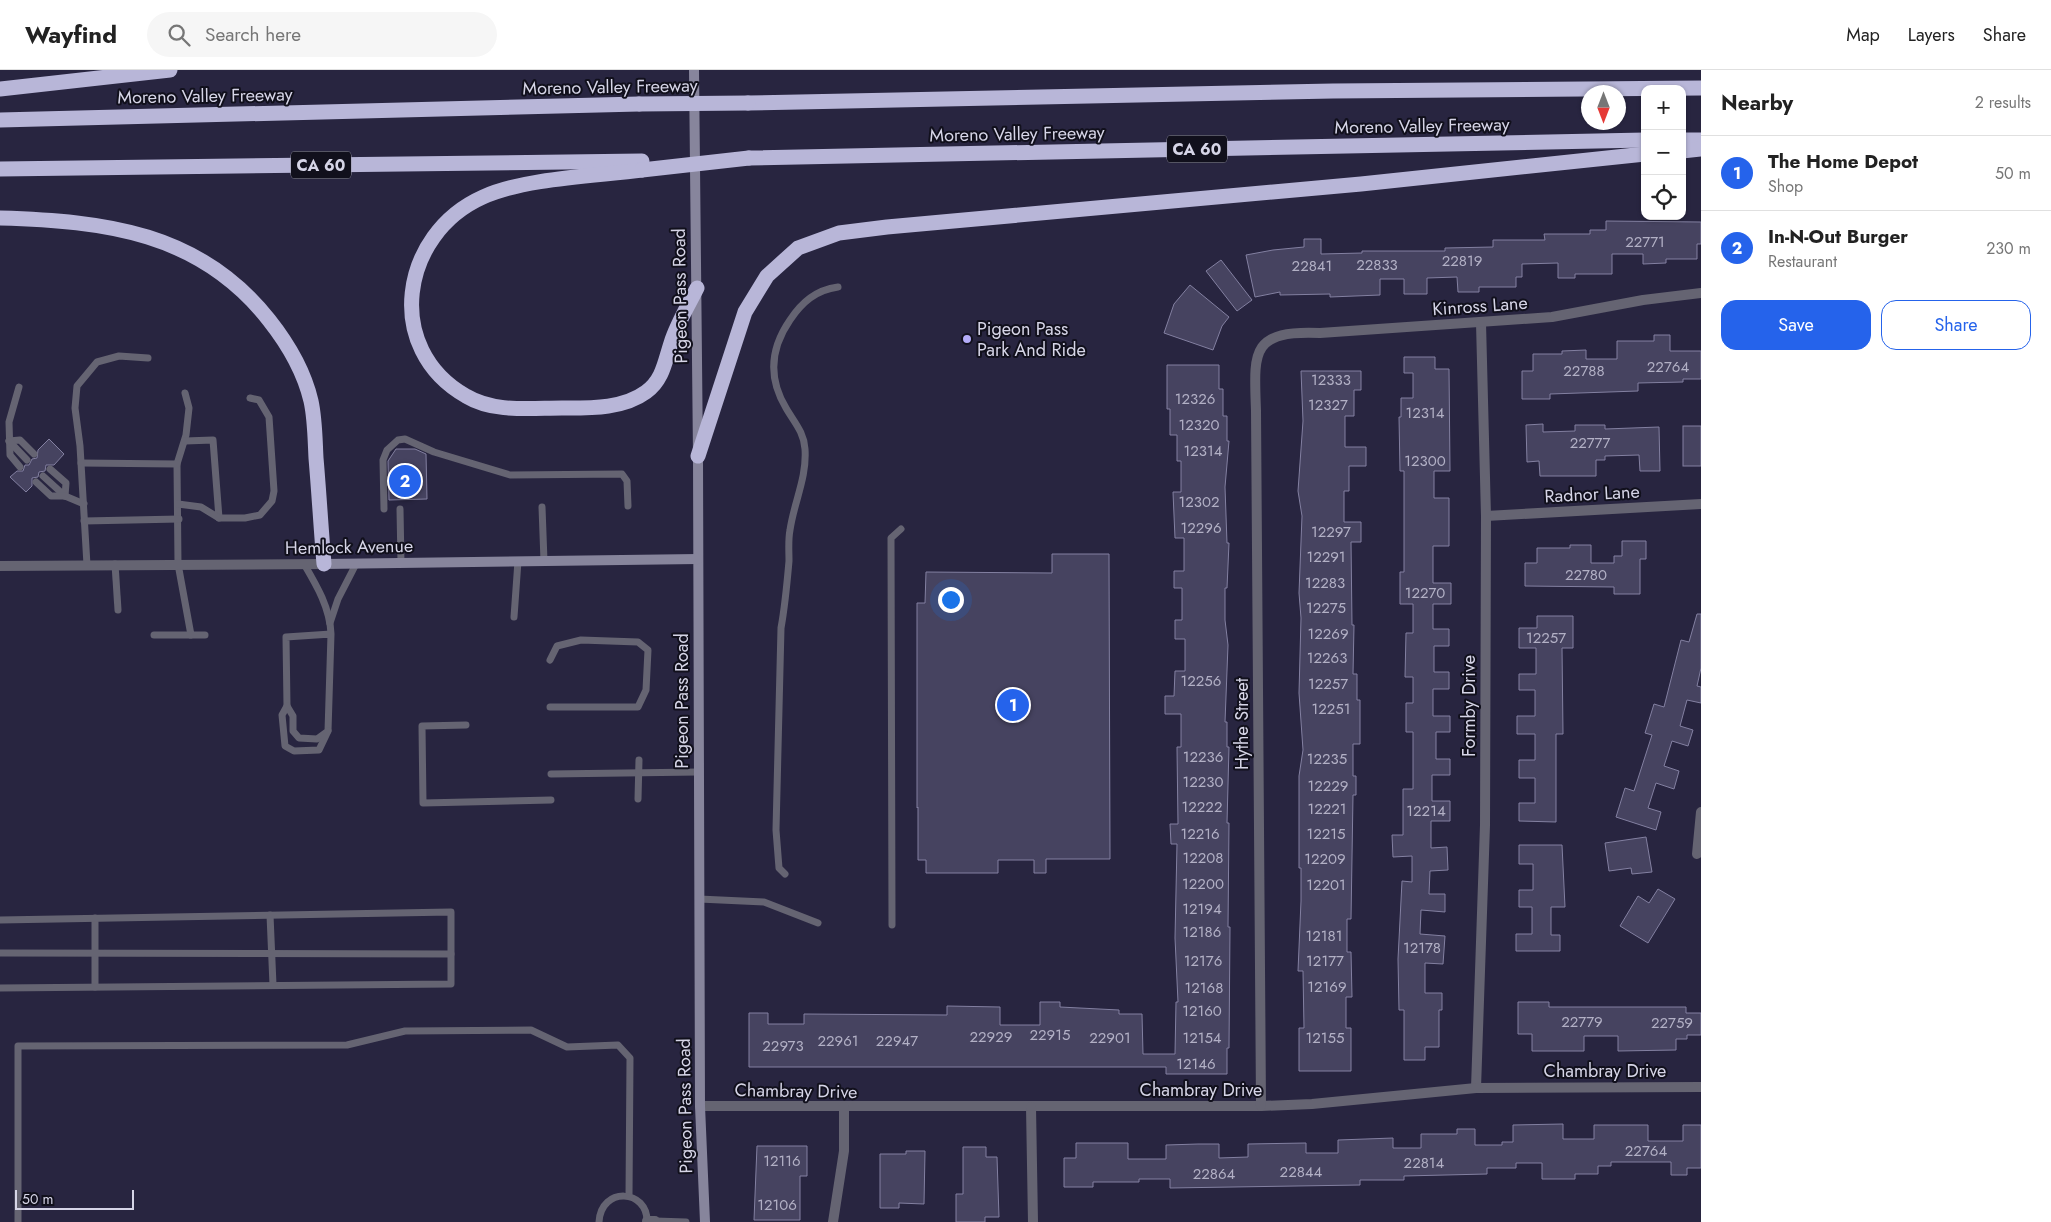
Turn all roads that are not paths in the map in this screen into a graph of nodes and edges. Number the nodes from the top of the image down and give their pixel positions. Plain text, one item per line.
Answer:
1 (170, 70) edge
2 (694, 70) edge
3 (1701, 88) edge
4 (0, 89) edge
5 (0, 120) edge
6 (1641, 140) edge
7 (1686, 140) edge
8 (1701, 140) edge
9 (1701, 149) edge
10 (1686, 151) edge
11 (1641, 154) edge
12 (642, 165) junction
13 (0, 170) edge
14 (0, 218) edge
15 (838, 287) dead end
16 (697, 288) junction
17 (1701, 293) edge
18 (1481, 323) junction
19 (1262, 344) joint
20 (148, 358) dead end
21 (19, 387) dead end
22 (185, 394) dead end
23 (250, 398) dead end
24 (9, 441) junction
25 (185, 441) junction
26 (34, 454) dead end
27 (698, 456) junction
28 (27, 460) dead end
29 (81, 463) junction
30 (177, 464) junction
31 (20, 467) dead end
32 (50, 468) dead end
33 (43, 476) dead end
34 (36, 482) dead end
35 (65, 496) junction
36 (84, 504) junction
37 (178, 504) junction
38 (1701, 504) edge
39 (628, 506) dead end
40 (542, 507) dead end
41 (384, 509) dead end
42 (400, 509) dead end
43 (1486, 516) junction
44 (219, 518) junction
45 (179, 519) junction
46 (84, 521) junction
47 (901, 529) dead end
48 (698, 559) junction
49 (518, 561) junction
50 (544, 561) junction
51 (402, 562) junction
52 (115, 564) junction
53 (178, 564) junction
54 (304, 564) junction
55 (324, 564) junction
56 (356, 564) junction
57 (87, 565) junction
58 (0, 566) edge
59 (118, 610) dead end
60 (514, 617) dead end
61 (330, 623) junction
62 (331, 634) junction
63 (154, 635) dead end
64 (191, 635) junction
65 (205, 635) dead end
66 (550, 660) dead end
67 (287, 706) junction
68 (550, 707) dead end
69 (466, 724) dead end
70 (328, 731) junction
71 (638, 760) dead end
72 (698, 772) junction
73 (638, 773) junction
74 (551, 774) dead end
75 (638, 799) dead end
76 (551, 800) dead end
77 (1701, 812) edge
78 (1697, 854) dead end
79 (785, 874) dead end
80 (699, 899) junction
81 (270, 915) junction
82 (95, 918) junction
83 (0, 920) edge
84 (818, 923) dead end
85 (892, 925) dead end
86 (0, 953) edge
87 (94, 954) junction
88 (271, 954) junction
89 (451, 954) junction
90 (273, 985) junction
91 (95, 987) junction
92 (0, 988) edge
93 (1701, 1087) edge
94 (1476, 1088) junction
95 (700, 1106) junction
96 (1261, 1106) junction
97 (1031, 1107) junction
98 (844, 1108) junction
99 (629, 1196) junction
100 (650, 1221) edge
101 (18, 1222) edge
102 (599, 1222) edge
103 (686, 1222) edge
104 (706, 1222) edge
105 (833, 1222) edge
106 (1032, 1222) edge

1 - 4 highway
2 - 16 main road, Pigeon Pass Road
3 - 5 highway, Moreno Valley Freeway, bridge
6 - 12 highway, Moreno Valley Freeway / CA 60, bridge
7 - 8 highway
9 - 10 highway
11 - 27 highway
12 - 13 highway, Moreno Valley Freeway / CA 60
12 - 16 highway
14 - 55 highway
15 - 79 lane
16 - 27 main road, Pigeon Pass Road
17 - 18 street, Kinross Lane
18 - 19 street, Kinross Lane
18 - 43 street, Formby Drive
19 - 96 street, Hythe Street
20 - 29 lane
21 - 24 lane
22 - 25 lane
23 - 44 lane
24 - 26 lane
24 - 28 lane
24 - 31 lane
25 - 30 lane
25 - 44 lane
27 - 48 main road, Pigeon Pass Road
29 - 30 lane
29 - 36 lane
30 - 37 lane
32 - 35 lane
33 - 35 lane
34 - 35 lane
35 - 36 lane
36 - 46 lane
37 - 44 lane
37 - 45 lane
38 - 43 street, Radnor Lane
39 - 41 lane
40 - 50 lane
42 - 51 lane
43 - 94 street, Formby Drive
45 - 46 lane
45 - 53 lane
46 - 57 lane
47 - 85 lane
48 - 50 main road, Hemlock Avenue
48 - 72 main road, Pigeon Pass Road
49 - 50 main road, Hemlock Avenue
49 - 51 main road, Hemlock Avenue
49 - 60 lane
51 - 56 main road, Hemlock Avenue
52 - 53 street, Hemlock Avenue
52 - 57 street, Hemlock Avenue
52 - 59 lane
53 - 54 street, Hemlock Avenue
53 - 64 lane
54 - 55 street, Hemlock Avenue
54 - 61 lane
55 - 56 main road, Hemlock Avenue
56 - 61 lane
57 - 58 street, Hemlock Avenue
61 - 62 lane
62 - 67 lane
62 - 70 lane
63 - 64 lane
64 - 65 lane
66 - 68 lane
67 - 70 lane
67 - 70 lane
69 - 76 lane
71 - 73 lane
72 - 73 lane
72 - 80 main road, Pigeon Pass Road
73 - 74 lane
73 - 75 lane
77 - 78 street
80 - 84 lane
80 - 95 main road, Pigeon Pass Road
81 - 82 lane
81 - 88 lane
81 - 89 lane
82 - 83 lane
82 - 87 lane
86 - 87 lane
87 - 88 lane
87 - 91 lane
88 - 89 lane
88 - 90 lane
89 - 90 lane
90 - 91 lane
91 - 92 lane
93 - 94 street, Chambray Drive
94 - 96 street, Chambray Drive
95 - 98 street, Chambray Drive
95 - 104 main road, Pigeon Pass Road
96 - 97 street, Chambray Drive
97 - 98 street, Chambray Drive
97 - 106 street
98 - 105 street
99 - 100 lane
99 - 101 lane
99 - 102 lane
100 - 103 lane

